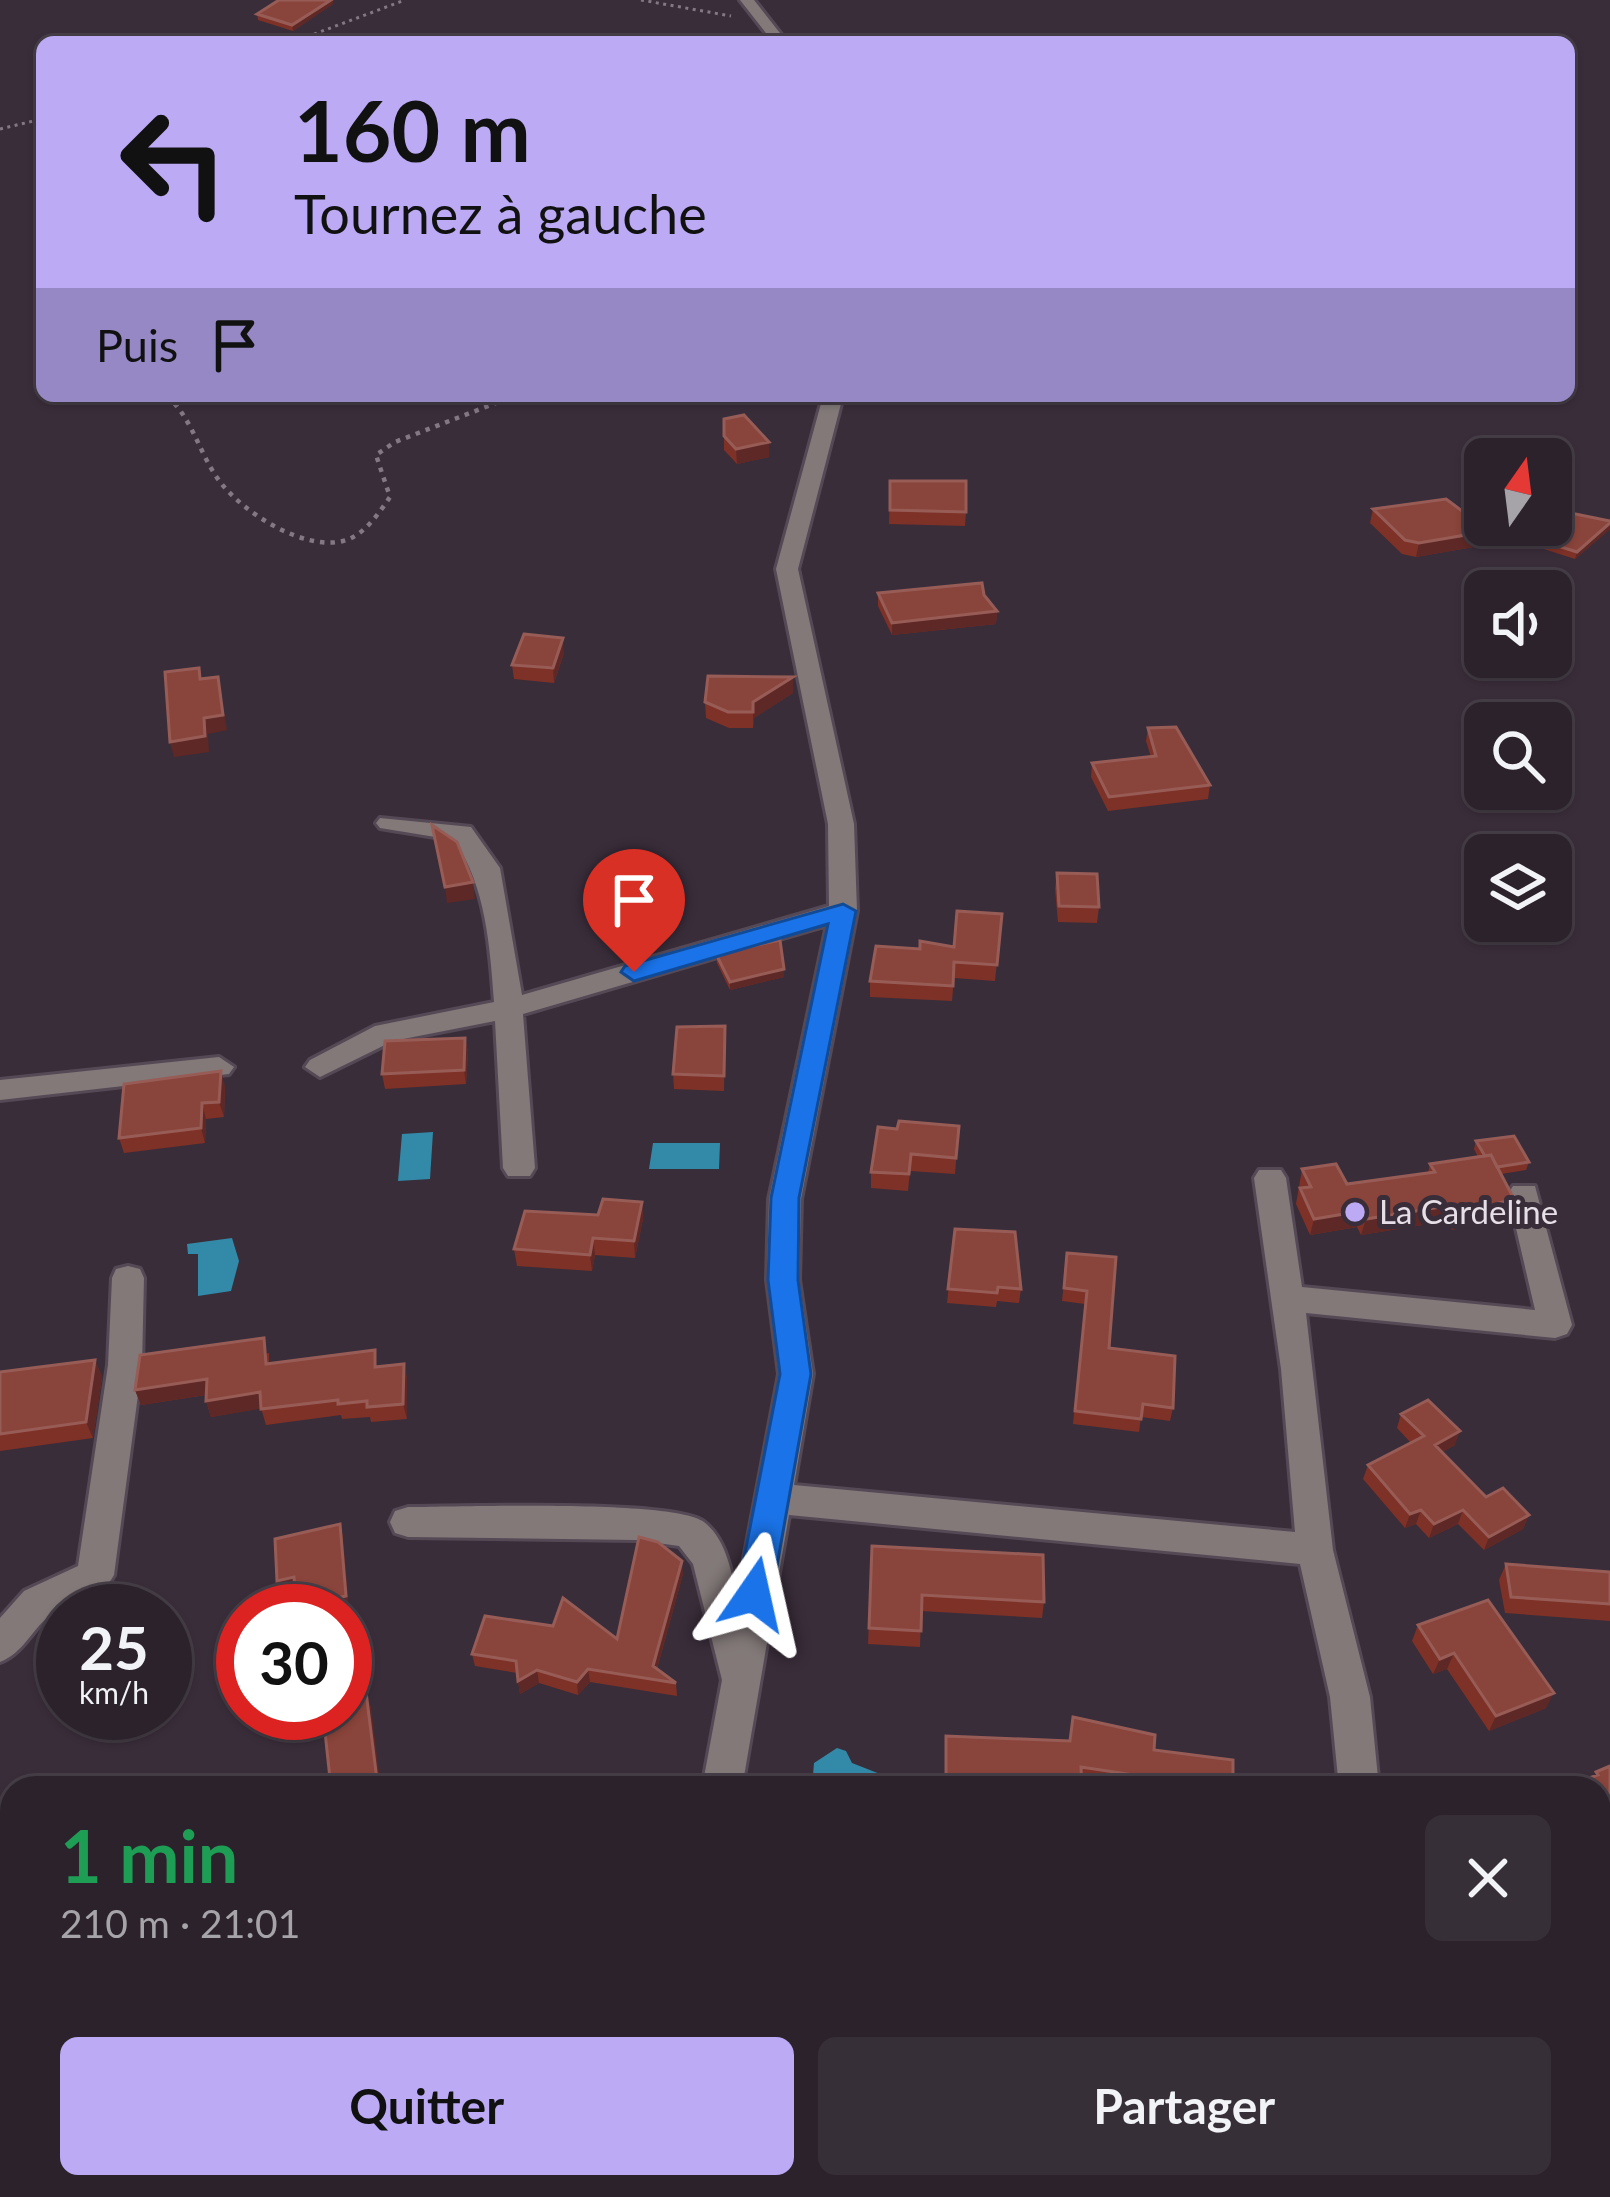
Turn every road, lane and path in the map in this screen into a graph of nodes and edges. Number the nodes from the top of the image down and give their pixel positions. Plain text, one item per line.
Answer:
1 (405, 0) edge
2 (640, 0) edge
3 (747, 0) edge
4 (761, 19) junction
5 (309, 36) edge
6 (775, 36) edge
7 (36, 121) edge
8 (0, 130) edge
9 (174, 402) edge
10 (498, 402) edge
11 (831, 402) edge
12 (389, 823) dead end
13 (843, 911) junction
14 (508, 1009) junction
15 (219, 1067) edge
16 (320, 1067) dead end
17 (0, 1090) edge
18 (520, 1168) dead end
19 (1270, 1178) dead end
20 (1524, 1194) dead end
21 (128, 1278) dead end
22 (1288, 1298) junction
23 (772, 1498) junction
24 (408, 1522) dead end
25 (1315, 1550) junction
26 (0, 1645) edge
27 (739, 1686) junction
28 (724, 1776) edge
29 (1358, 1776) edge

1 - 5 path
2 - 4 path
3 - 4 street
4 - 6 street
7 - 8 path
9 - 10 path
11 - 13 street
12 - 14 street
13 - 14 street
13 - 23 street
14 - 16 street
14 - 18 street
15 - 17 street
19 - 22 street
20 - 22 street
21 - 26 street
22 - 25 street
23 - 25 street
23 - 27 street
24 - 27 street
25 - 29 street
27 - 28 street

